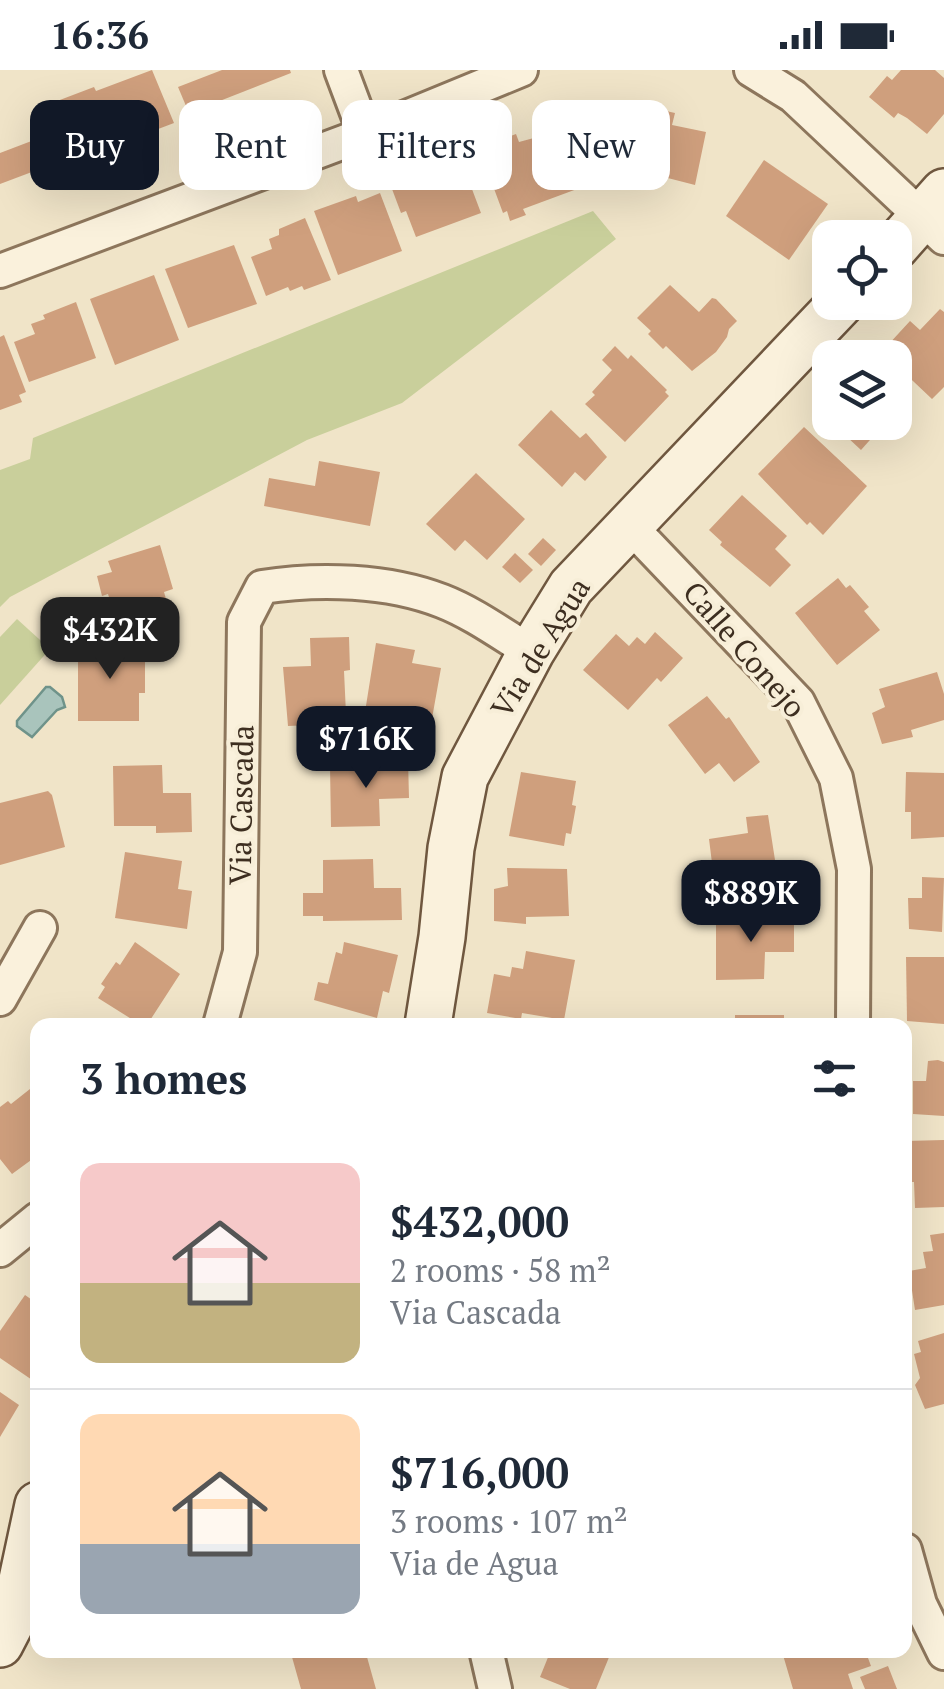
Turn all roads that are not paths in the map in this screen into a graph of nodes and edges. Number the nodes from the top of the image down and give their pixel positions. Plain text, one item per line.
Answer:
1 (341, 70) edge
2 (521, 70) edge
3 (751, 70) edge
4 (352, 100) edge
5 (448, 100) edge
6 (342, 143) edge
7 (926, 223) edge
8 (0, 271) edge
9 (825, 320) edge
10 (630, 526) junction
11 (532, 652) junction
12 (40, 928) dead end
13 (0, 999) edge
14 (222, 1018) edge
15 (429, 1018) edge
16 (853, 1018) edge
17 (30, 1225) edge
18 (0, 1250) edge
19 (30, 1542) edge
20 (912, 1575) edge
21 (0, 1644) edge
22 (944, 1653) edge
23 (486, 1658) edge
24 (494, 1689) edge

1 - 4 street
2 - 5 street
3 - 7 street
6 - 8 street
9 - 10 street, Via de Agua
10 - 11 street, Via de Agua
10 - 16 street, Calle Conejo
11 - 14 street, Via Cascada
11 - 15 street, Via de Agua
12 - 13 street
17 - 18 street
19 - 21 street
20 - 22 street
23 - 24 street

